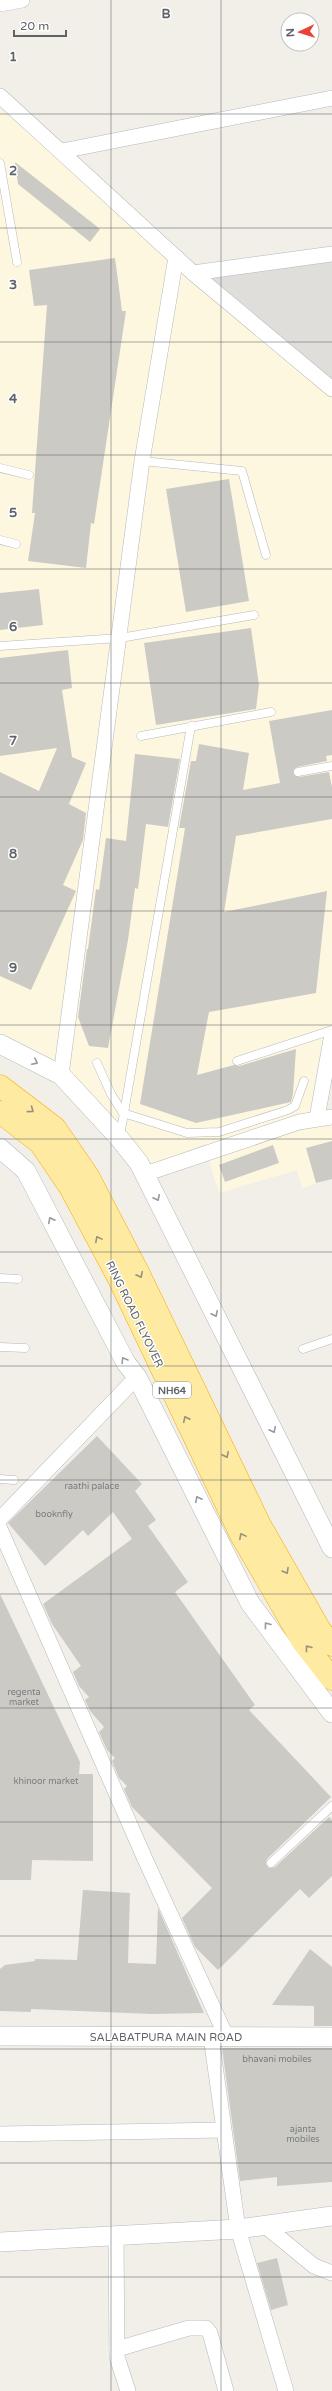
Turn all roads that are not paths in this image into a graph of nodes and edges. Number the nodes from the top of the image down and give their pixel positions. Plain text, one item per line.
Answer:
1 (22, 0) edge
2 (0, 4) edge
3 (0, 96) edge
4 (332, 98) edge
5 (62, 151) junction
6 (0, 163) edge
7 (332, 254) edge
8 (176, 257) junction
9 (17, 262) dead end
10 (193, 273) junction
11 (332, 389) edge
12 (142, 461) junction
13 (0, 468) edge
14 (29, 475) dead end
15 (0, 540) edge
16 (16, 544) dead end
17 (266, 555) dead end
18 (254, 616) dead end
19 (120, 638) junction
20 (0, 646) edge
21 (271, 712) dead end
22 (191, 726) junction
23 (141, 736) dead end
24 (332, 766) edge
25 (298, 772) dead end
26 (332, 1030) edge
27 (332, 1034) edge
28 (0, 1044) edge
29 (236, 1061) dead end
30 (98, 1063) dead end
31 (61, 1075) junction
32 (304, 1081) dead end
33 (0, 1086) edge
34 (0, 1112) edge
35 (123, 1113) junction
36 (325, 1117) edge
37 (120, 1139) junction
38 (0, 1148) edge
39 (145, 1174) junction
40 (0, 1278) edge
41 (18, 1279) dead end
42 (332, 1339) edge
43 (0, 1347) edge
44 (25, 1348) dead end
45 (303, 1349) dead end
46 (137, 1376) junction
47 (0, 1479) edge
48 (14, 1480) dead end
49 (0, 1519) edge
50 (0, 1529) edge
51 (332, 1548) edge
52 (332, 1645) edge
53 (332, 1679) edge
54 (332, 1713) edge
55 (332, 1806) edge
56 (271, 1863) dead end
57 (0, 2036) edge
58 (219, 2037) junction
59 (332, 2037) edge
60 (223, 2130) junction
61 (0, 2134) edge
62 (332, 2216) edge
63 (264, 2225) junction
64 (238, 2229) junction
65 (116, 2236) junction
66 (0, 2242) edge
67 (332, 2274) edge
68 (117, 2349) junction
69 (128, 2391) edge
70 (226, 2391) edge
71 (286, 2391) edge

1 - 2 street
3 - 5 street
4 - 5 street
5 - 8 street
6 - 9 lane
7 - 10 street
8 - 10 street
8 - 12 street
10 - 11 street
12 - 17 lane
12 - 19 street
13 - 14 lane
15 - 16 lane
18 - 19 lane
19 - 20 lane
19 - 31 street
21 - 22 lane
22 - 23 lane
22 - 35 lane
24 - 25 lane
26 - 29 lane
27 - 36 street
28 -> 31 street
30 - 35 lane
31 - 37 street
32 - 35 lane
33 -> 52 highway, RING ROAD FLYOVER / NH64
53 -> 34 highway, RING ROAD FLYOVER / NH64
35 - 37 lane
36 - 39 street
37 - 39 street
46 -> 38 street
39 -> 51 street
40 - 41 lane
42 - 45 lane
43 - 44 lane
46 - 49 street
54 -> 46 street
47 - 48 lane
50 - 58 street
55 - 56 lane
57 - 58 street, SALABATPURA MAIN ROAD
58 - 59 street, SALABATPURA MAIN ROAD
58 - 60 street
60 - 61 street
60 - 64 street
62 - 63 street
63 - 64 street
63 - 67 street
64 - 65 street
64 - 71 street
65 - 66 street
65 - 68 street
68 - 69 street
68 - 70 street

